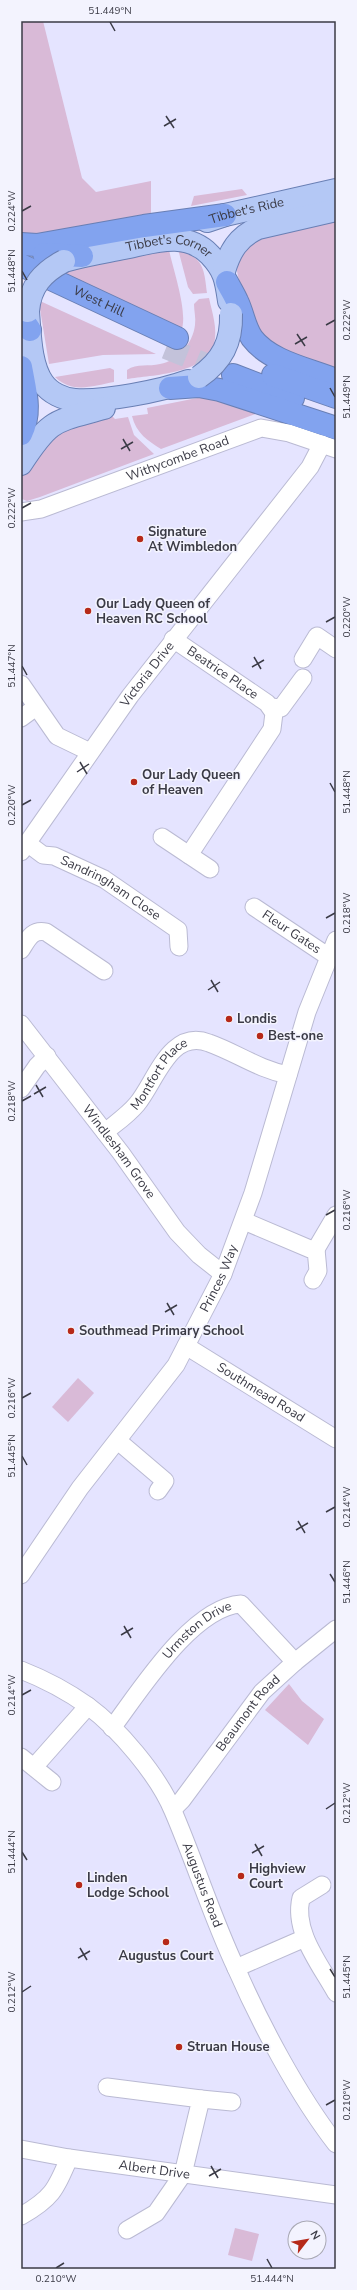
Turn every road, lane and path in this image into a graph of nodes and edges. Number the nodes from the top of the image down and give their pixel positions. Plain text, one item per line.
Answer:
1 (336, 190) edge
2 (336, 210) edge
3 (226, 214) junction
4 (160, 240) junction
5 (21, 244) edge
6 (21, 252) edge
7 (73, 258) junction
8 (21, 265) edge
9 (225, 277) junction
10 (21, 282) edge
11 (26, 319) edge
12 (236, 369) tunnel mouth
13 (30, 371) edge
14 (336, 380) edge
15 (280, 385) junction
16 (170, 388) junction
17 (148, 391) junction
18 (336, 397) edge
19 (336, 413) edge
20 (336, 428) edge
21 (21, 434) edge
22 (21, 446) edge
23 (329, 447) edge
24 (21, 464) edge
25 (21, 512) edge
26 (174, 639) junction
27 (336, 649) edge
28 (303, 659) dead end
29 (303, 678) dead end
30 (21, 684) edge
31 (36, 707) junction
32 (271, 707) junction
33 (21, 718) edge
34 (90, 752) junction
35 (162, 837) dead end
36 (24, 847) edge
37 (189, 855) junction
38 (210, 869) dead end
39 (254, 906) dead end
40 (336, 940) edge
41 (179, 947) dead end
42 (21, 950) edge
43 (329, 957) junction
44 (104, 971) dead end
45 (21, 1024) edge
46 (47, 1056) junction
47 (288, 1075) junction
48 (21, 1089) edge
49 (105, 1132) junction
50 (336, 1215) edge
51 (244, 1220) junction
52 (316, 1249) junction
53 (223, 1274) junction
54 (313, 1280) dead end
55 (186, 1346) junction
56 (336, 1439) edge
57 (118, 1442) junction
58 (158, 1491) dead end
59 (21, 1576) edge
60 (336, 1629) edge
61 (295, 1662) junction
62 (21, 1670) edge
63 (88, 1706) junction
64 (112, 1728) junction
65 (21, 1756) edge
66 (34, 1768) junction
67 (52, 1782) dead end
68 (173, 1810) junction
69 (322, 1885) dead end
70 (305, 1938) junction
71 (236, 1968) junction
72 (336, 1993) edge
73 (107, 2087) dead end
74 (201, 2099) junction
75 (232, 2102) dead end
76 (334, 2138) edge
77 (21, 2149) edge
78 (69, 2158) junction
79 (183, 2174) junction
80 (336, 2195) edge
81 (21, 2216) edge
82 (128, 2230) dead end

1 - 3 main road, Tibbet's Ride
2 - 9 main road, Tibbet's Ride
3 - 4 main road, Tibbet's Ride
3 - 5 highway
4 - 7 main road, Tibbet's Corner
4 - 9 main road, Tibbet's Corner
6 - 7 highway
7 - 11 main road, Tibbet's Corner, bridge
8 - 10 highway, West Hill
9 - 14 highway
9 - 16 main road, bridge
11 - 13 main road, Tibbet's Corner
12 - 15 highway
13 - 17 main road
13 - 21 highway
13 - 22 main road
15 - 18 highway
15 - 19 highway
16 - 17 main road
16 - 20 highway
17 - 24 main road
23 - 25 street, Withycombe Road
23 - 26 street, Victoria Drive
26 - 32 street, Beatrice Place
26 - 34 street, Victoria Drive
27 - 28 street
29 - 32 street, Beatrice Place
30 - 31 street
31 - 33 street
31 - 34 street
32 - 37 street, Beatrice Place
34 - 36 street, Victoria Drive
35 - 37 street
36 - 41 street, Sandringham Close
37 - 38 street
39 - 43 street, Fleur Gates
40 - 43 street, Princes Way
42 - 44 street
43 - 47 street, Princes Way
45 - 46 street, Windlesham Grove
46 - 48 street
46 - 49 street, Windlesham Grove
47 - 49 street, Montfort Place
47 - 51 street, Princes Way
49 - 53 street, Windlesham Grove
50 - 52 street
51 - 52 street
51 - 53 street, Princes Way
52 - 54 street
53 - 55 street, Princes Way
55 - 56 street, Southmead Road
55 - 57 street, Princes Way
57 - 58 street
57 - 59 street, Princes Way
60 - 61 street, Beaumont Road
61 - 64 street, Urmston Drive
61 - 68 street, Beaumont Road
62 - 63 street, Augustus Road
63 - 64 street, Augustus Road
63 - 66 street
64 - 68 street, Augustus Road
65 - 66 street
66 - 67 street
68 - 71 street, Augustus Road
69 - 70 street
70 - 71 street
70 - 72 street
71 - 76 street, Augustus Road
73 - 74 street
74 - 75 street
74 - 79 street
77 - 78 street, Albert Drive
78 - 79 street, Albert Drive
78 - 81 street
79 - 80 street, Albert Drive
79 - 82 street

